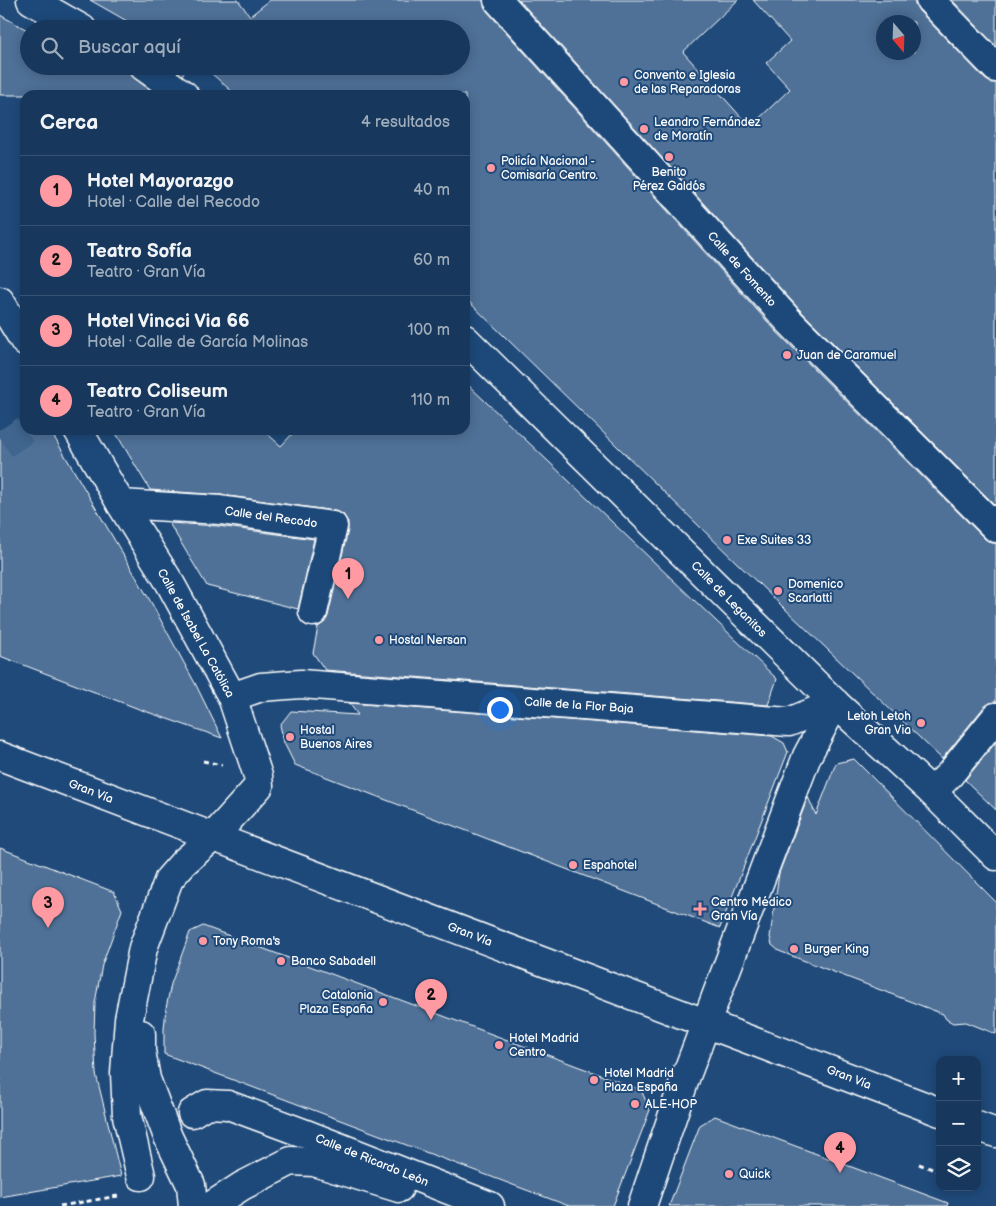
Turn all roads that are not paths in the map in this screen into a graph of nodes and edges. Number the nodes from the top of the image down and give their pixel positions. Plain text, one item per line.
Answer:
1 (31, 0) edge
2 (498, 0) edge
3 (930, 0) edge
4 (66, 20) edge
5 (996, 68) edge
6 (156, 75) edge
7 (177, 90) edge
8 (0, 301) edge
9 (20, 334) edge
10 (470, 344) edge
11 (81, 435) edge
12 (121, 504) junction
13 (996, 528) edge
14 (313, 612) dead end
15 (232, 697) junction
16 (835, 704) junction
17 (996, 717) edge
18 (789, 722) junction
19 (0, 756) edge
20 (807, 756) junction
21 (932, 792) junction
22 (213, 837) junction
23 (996, 856) edge
24 (175, 881) junction
25 (706, 1024) junction
26 (936, 1110) edge
27 (192, 1113) dead end
28 (290, 1139) junction
29 (141, 1176) dead end
30 (193, 1206) edge
31 (211, 1206) edge
32 (455, 1206) edge
33 (490, 1206) edge
34 (642, 1206) edge

1 - 4 street
2 - 13 street, Calle de Fomento
3 - 5 street
6 - 7 street
8 - 9 street
10 - 16 street, Calle de Leganitos
11 - 12 street, Calle de Isabel La Católica
12 - 14 street, Calle del Recodo
12 - 15 street, Calle de Isabel La Católica
15 - 18 street, Calle de la Flor Baja
15 - 22 street, Calle de Isabel La Católica
16 - 18 street, Calle de la Flor Baja
16 - 20 street
16 - 21 street, Calle de Leganitos
17 - 21 street
18 - 20 street
19 - 22 street, Gran Vía
20 - 25 street
21 - 23 street, Calle de Leganitos
22 - 24 street
22 - 25 street, Gran Vía
24 - 29 street
24 - 30 street
25 - 26 street, Gran Vía
25 - 34 street
27 - 28 street, Calle de Ricardo León
28 - 31 street
28 - 32 street, Calle de Ricardo León
28 - 33 street, Calle de Ricardo León

